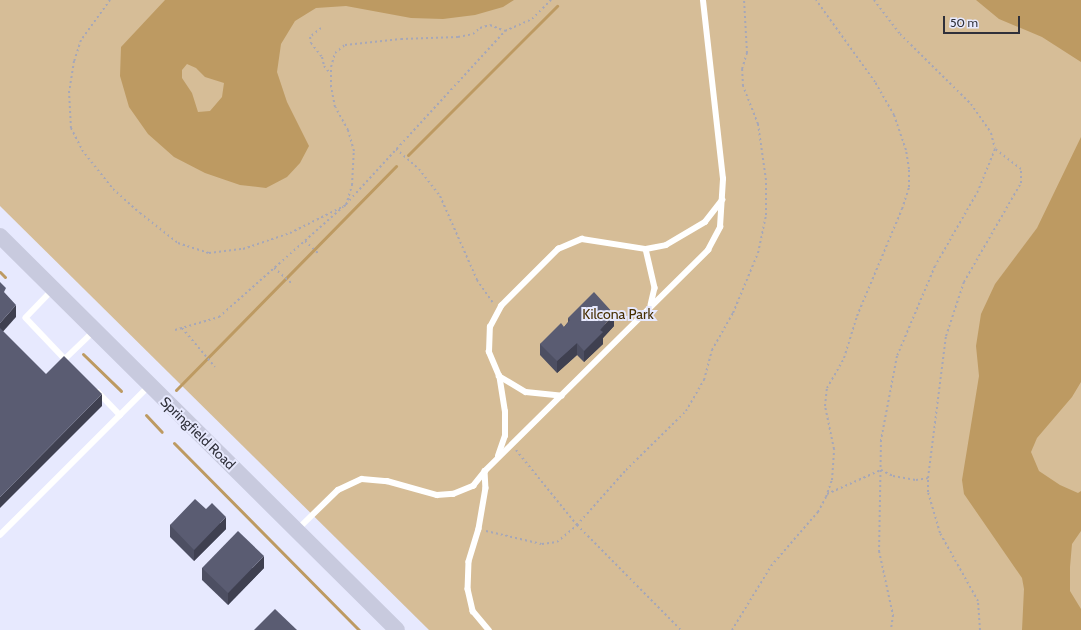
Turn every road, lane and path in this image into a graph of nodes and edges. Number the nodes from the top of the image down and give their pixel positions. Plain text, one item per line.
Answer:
1 (110, 0) edge
2 (551, 0) edge
3 (703, 0) edge
4 (744, 0) edge
5 (816, 0) edge
6 (874, 0) edge
7 (321, 28) dead end
8 (505, 31) junction
9 (331, 73) junction
10 (396, 149) junction
11 (995, 149) junction
12 (722, 198) junction
13 (346, 205) junction
14 (0, 236) edge
15 (305, 241) junction
16 (646, 249) junction
17 (319, 254) dead end
18 (274, 268) junction
19 (291, 283) dead end
20 (53, 290) junction
21 (651, 306) junction
22 (499, 311) junction
23 (182, 328) junction
24 (175, 330) dead end
25 (95, 331) junction
26 (65, 359) junction
27 (71, 365) edge
28 (215, 367) dead end
29 (499, 376) junction
30 (150, 386) junction
31 (93, 387) edge
32 (562, 396) junction
33 (120, 415) junction
34 (512, 444) junction
35 (497, 458) junction
36 (881, 470) junction
37 (485, 471) junction
38 (928, 478) junction
39 (827, 494) junction
40 (577, 525) junction
41 (478, 529) junction
42 (296, 530) junction
43 (0, 535) edge
44 (397, 630) edge
45 (490, 630) edge
46 (681, 630) edge
47 (732, 630) edge
48 (891, 630) edge
49 (980, 630) edge

1 - 13 path
2 - 8 path
3 - 12 lane
4 - 40 path
5 - 39 path
6 - 11 path
7 - 9 path
8 - 9 path
8 - 10 path
9 - 13 path
10 - 13 path
10 - 22 path
11 - 36 path
11 - 38 path
12 - 16 lane
12 - 21 lane
13 - 15 path
14 - 20 street, Springfield Road
15 - 17 path
15 - 18 path
16 - 21 lane
16 - 22 lane
18 - 19 path
18 - 23 path
20 - 25 street, Springfield Road
20 - 26 lane
21 - 32 lane
22 - 29 lane
23 - 24 path
23 - 28 path
25 - 26 lane
25 - 30 street, Springfield Road
26 - 27 lane
29 - 32 lane
29 - 35 lane
30 - 33 lane
30 - 42 street, Springfield Road
31 - 33 lane
32 - 34 lane
33 - 43 lane
34 - 35 lane
34 - 40 path
35 - 37 lane
36 - 38 path
36 - 39 path
36 - 48 path
37 - 41 lane
37 - 42 lane
38 - 49 path
39 - 47 path
40 - 41 path
40 - 46 path
41 - 45 lane
42 - 44 street, Springfield Road

